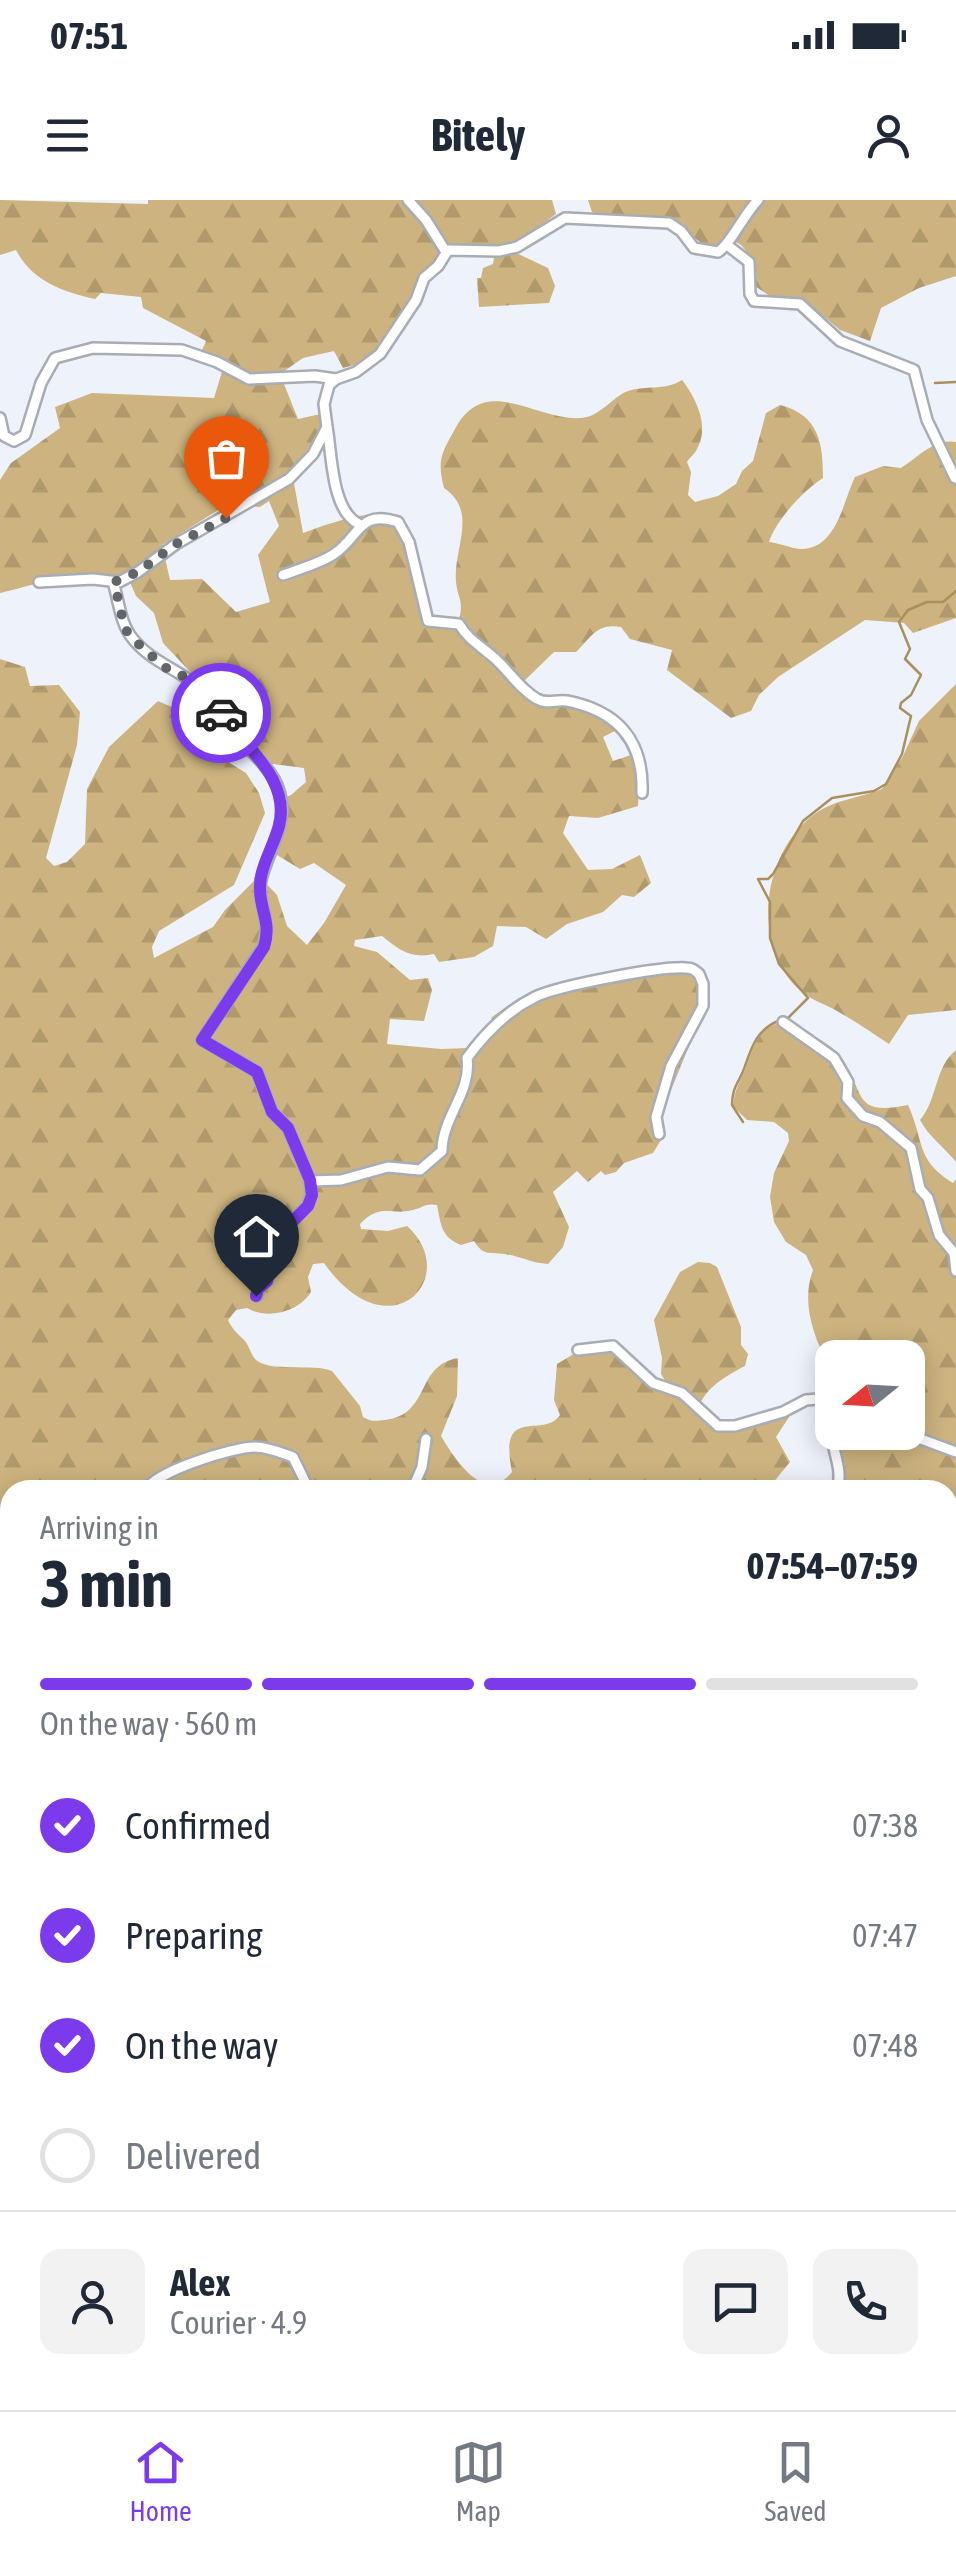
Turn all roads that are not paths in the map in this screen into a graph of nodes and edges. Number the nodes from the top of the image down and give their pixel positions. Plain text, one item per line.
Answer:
1 (408, 200) edge
2 (758, 200) edge
3 (728, 245) junction
4 (446, 252) junction
5 (336, 379) junction
6 (0, 418) edge
7 (327, 427) junction
8 (954, 478) edge
9 (360, 524) junction
10 (283, 576) dead end
11 (39, 582) dead end
12 (114, 582) junction
13 (642, 792) dead end
14 (783, 1022) dead end
15 (659, 1134) dead end
16 (310, 1180) junction
17 (956, 1271) edge
18 (256, 1296) dead end
19 (578, 1350) dead end
20 (815, 1400) edge
21 (426, 1439) dead end
22 (925, 1441) edge
23 (836, 1450) edge
24 (956, 1452) edge
25 (154, 1480) edge
26 (304, 1480) edge
27 (416, 1480) edge
28 (838, 1480) edge

1 - 4 street
2 - 3 street
3 - 4 street
3 - 8 street
4 - 5 street
5 - 6 street
5 - 7 street
7 - 9 street
7 - 12 street
9 - 10 street
9 - 13 street
11 - 12 street
12 - 16 street
14 - 17 street
15 - 16 street
16 - 18 street
19 - 20 street
21 - 27 street
22 - 24 street
23 - 28 street
25 - 26 street

